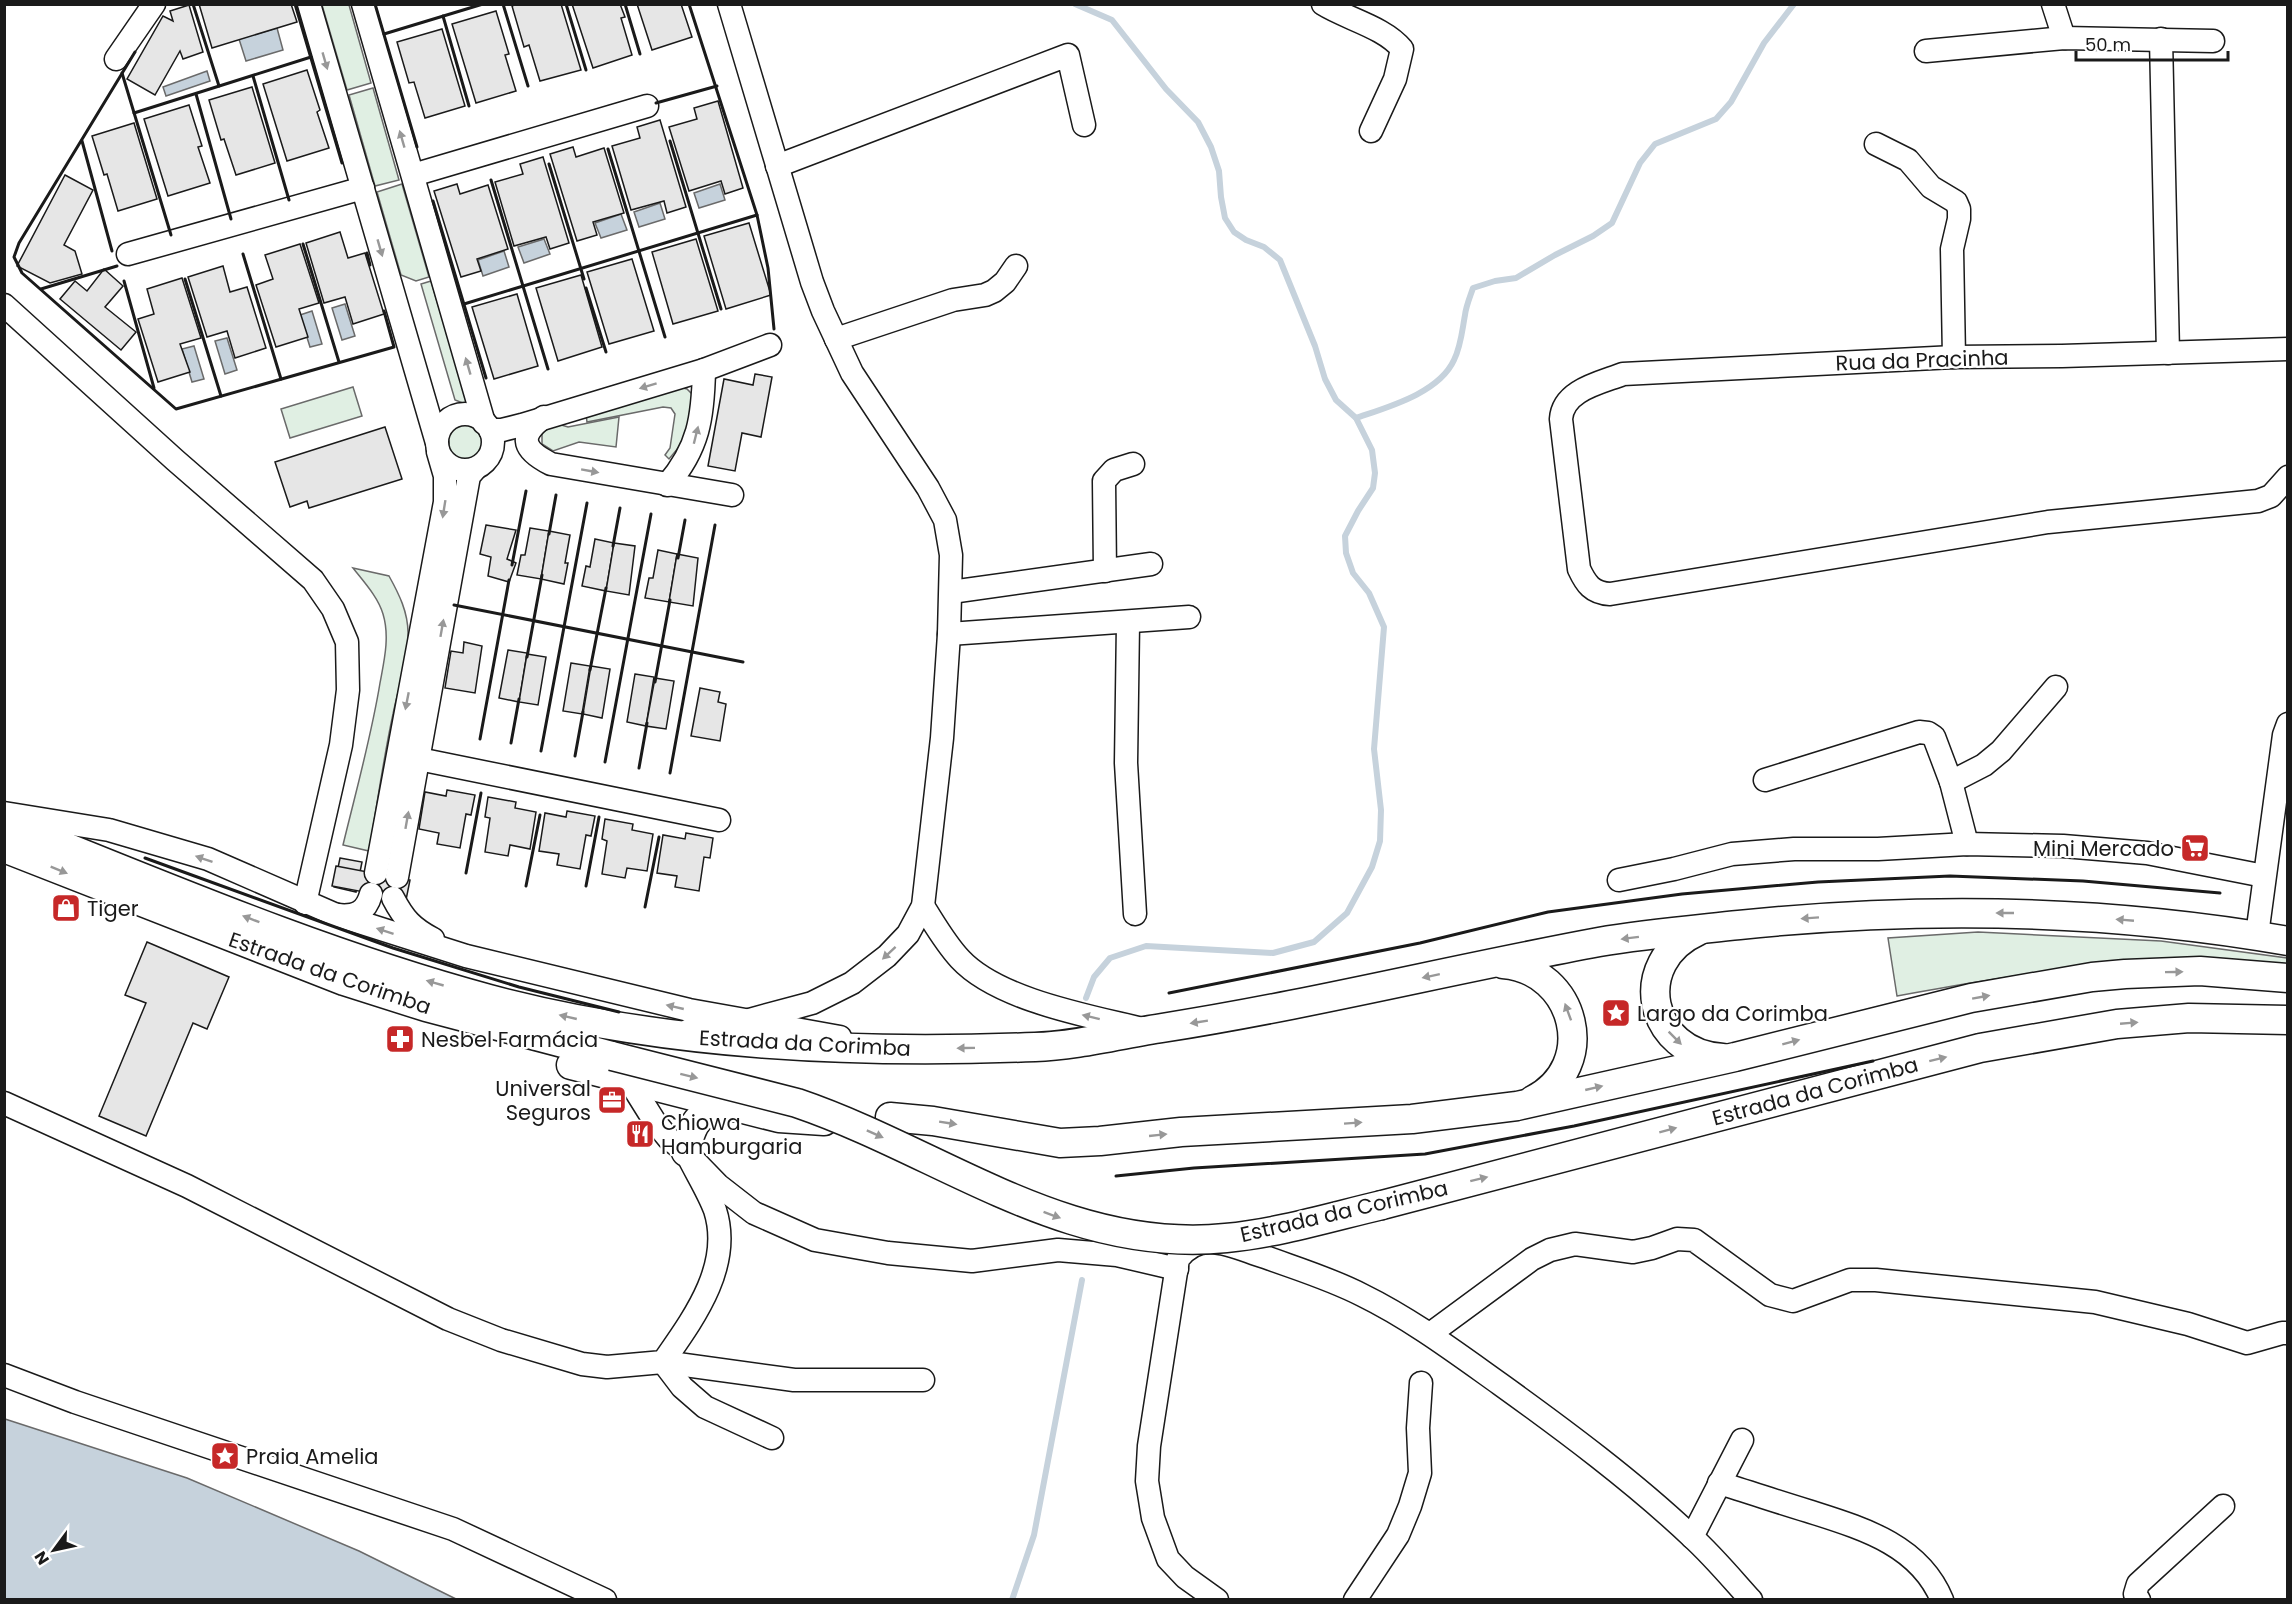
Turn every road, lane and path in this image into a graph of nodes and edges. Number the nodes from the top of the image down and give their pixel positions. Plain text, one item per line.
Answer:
1 (154, 4) edge
2 (309, 4) edge
3 (363, 4) edge
4 (729, 4) edge
5 (1323, 4) edge
6 (2053, 4) edge
7 (2064, 38) junction
8 (2161, 39) junction
9 (2213, 41) dead end
10 (1926, 51) dead end
11 (116, 59) dead end
12 (647, 106) dead end
13 (1084, 125) dead end
14 (1371, 131) dead end
15 (1876, 144) dead end
16 (777, 166) junction
17 (413, 175) junction
18 (363, 188) junction
19 (128, 254) dead end
20 (1016, 266) dead end
21 (4, 305) edge
22 (836, 339) junction
23 (770, 345) dead end
24 (2288, 349) edge
25 (2168, 352) junction
26 (1954, 357) junction
27 (704, 370) junction
28 (543, 417) junction
29 (487, 427) junction
30 (438, 447) junction
31 (482, 463) junction
32 (551, 464) junction
33 (1133, 464) dead end
34 (2288, 477) edge
35 (667, 485) junction
36 (732, 495) dead end
37 (1150, 564) dead end
38 (1105, 571) junction
39 (951, 592) junction
40 (1189, 617) dead end
41 (1128, 623) junction
42 (950, 634) junction
43 (2055, 687) dead end
44 (2288, 724) edge
45 (407, 756) junction
46 (1766, 780) dead end
47 (1951, 782) junction
48 (4, 813) edge
49 (719, 820) dead end
50 (4, 822) edge
51 (1967, 844) junction
52 (4, 848) edge
53 (2264, 876) junction
54 (1619, 880) dead end
55 (384, 886) junction
56 (305, 903) junction
57 (922, 906) junction
58 (334, 914) junction
59 (1135, 914) dead end
60 (1709, 928) junction
61 (216, 932) junction
62 (2257, 935) junction
63 (2288, 941) edge
64 (466, 956) junction
65 (1488, 964) junction
66 (2288, 978) edge
67 (749, 1020) junction
68 (2288, 1020) edge
69 (1148, 1030) junction
70 (664, 1034) junction
71 (897, 1048) junction
72 (1735, 1056) junction
73 (630, 1082) junction
74 (4, 1103) edge
75 (1517, 1106) junction
76 (737, 1107) junction
77 (890, 1117) dead end
78 (824, 1121) dead end
79 (686, 1152) junction
80 (1177, 1269) junction
81 (2288, 1333) edge
82 (1430, 1334) junction
83 (663, 1362) junction
84 (4, 1375) edge
85 (923, 1380) dead end
86 (1421, 1383) dead end
87 (772, 1438) dead end
88 (1742, 1440) dead end
89 (1719, 1483) junction
90 (2223, 1506) dead end
91 (1692, 1537) junction
92 (605, 1599) edge
93 (1218, 1599) edge
94 (1355, 1599) edge
95 (1751, 1599) edge
96 (1942, 1599) edge
97 (2139, 1599) edge

1 - 11 street
2 -> 18 street
17 -> 3 street
4 - 16 street
5 - 14 street
6 - 7 street
7 - 8 street
7 - 10 street
8 - 9 street
8 - 25 street
12 - 17 street
13 - 16 street
15 - 26 street
16 - 22 street
29 -> 17 street
18 - 19 street
18 -> 30 street
20 - 22 street
21 - 56 street
22 - 39 street
23 - 27 street
24 - 25 street, Rua da Pracinha
25 - 26 street, Rua da Pracinha
26 - 34 street, Rua da Pracinha
27 -> 28 street
35 -> 27 street
28 - 29 street
28 - 32 street
29 - 30 street
29 - 31 street
30 - 31 street
30 -> 45 street
31 - 32 street
45 -> 31 street
32 -> 35 street
33 - 38 street
35 - 36 street
37 - 38 street
38 - 39 street
39 - 42 street
40 - 41 street
41 - 42 street
41 - 59 street
42 - 57 street
43 - 47 street
44 - 53 street
45 - 49 street
45 - 55 street
46 - 47 street
47 - 51 street
56 -> 48 street
70 -> 50 main road, Estrada da Corimba
51 - 53 street
51 - 54 street
52 -> 61 main road, Estrada da Corimba
53 - 62 street
55 - 58 street
55 - 64 street
56 - 58 street
57 -> 67 street
69 -> 57 street
64 -> 58 street
62 -> 60 main road
60 -> 65 main road
60 -> 72 main road
61 -> 68 main road, Estrada da Corimba, bridge
61 - 73 main road, Estrada da Corimba
62 - 63 main road
67 -> 64 street
65 -> 69 main road, Estrada da Corimba
75 -> 65 main road
72 -> 66 main road
67 - 70 street
67 - 71 street
69 -> 71 main road, Estrada da Corimba
70 - 71 main road, Estrada da Corimba
75 -> 72 main road
73 - 76 main road, Estrada da Corimba
73 - 79 street
74 - 83 street
77 -> 75 main road
76 - 78 main road, Estrada da Corimba
76 - 79 main road
79 - 80 street
79 - 83 street
80 - 82 street
80 - 93 street
81 - 82 street
82 - 91 street
83 - 85 street
83 - 87 street
84 - 92 street
86 - 94 street
88 - 89 street
89 - 91 street
89 - 96 street
90 - 97 street
91 - 95 street

